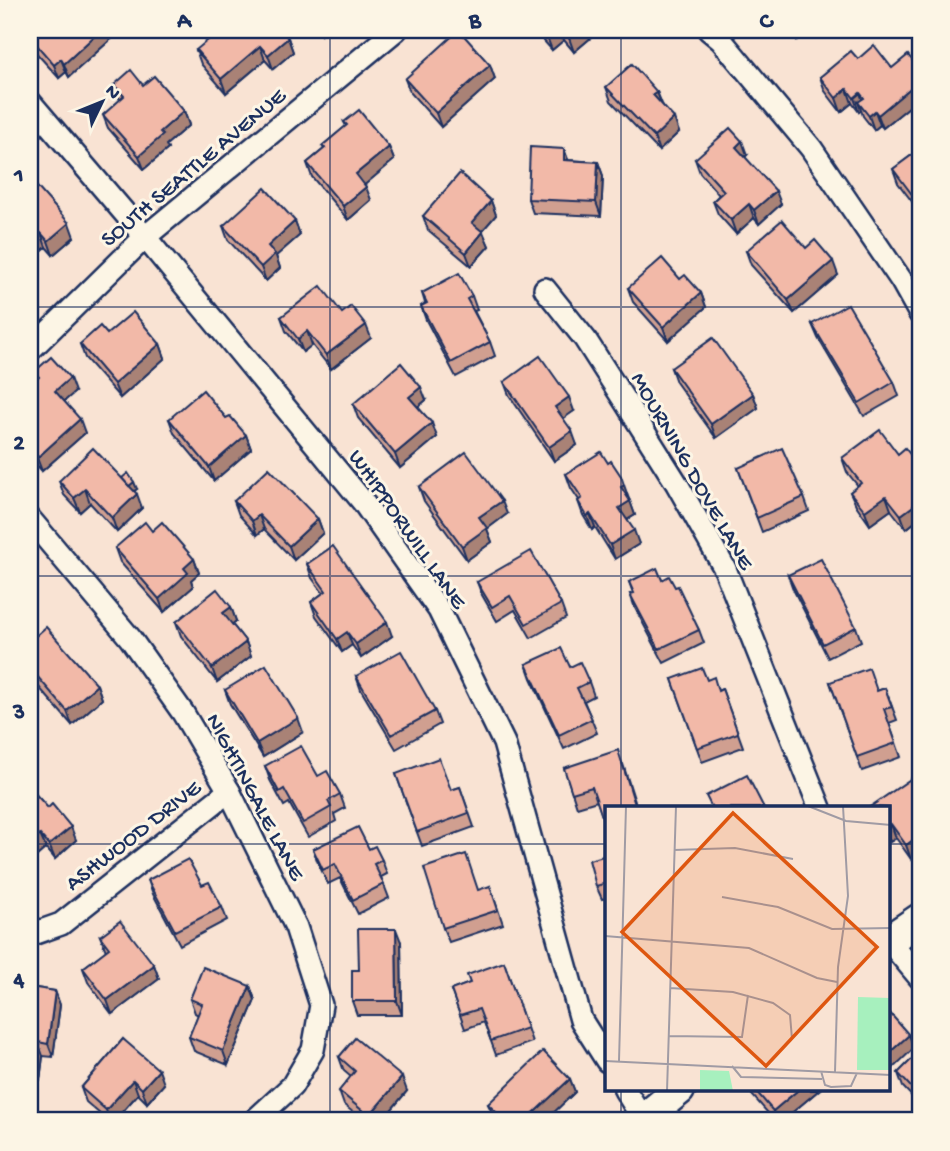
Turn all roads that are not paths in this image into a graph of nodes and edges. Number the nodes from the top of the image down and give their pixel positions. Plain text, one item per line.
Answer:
1 (396, 30) edge
2 (709, 30) edge
3 (30, 102) edge
4 (145, 237) junction
5 (545, 289) dead end
6 (920, 314) edge
7 (30, 350) edge
8 (30, 519) edge
9 (229, 791) junction
10 (819, 806) edge
11 (920, 919) edge
12 (30, 935) edge
13 (890, 939) edge
14 (890, 941) edge
15 (920, 978) edge
16 (605, 1058) edge
17 (626, 1092) edge
18 (677, 1092) edge
19 (642, 1120) edge
20 (254, 1121) edge

1 - 4 street, SOUTH SEATTLE AVENUE
2 - 6 street
3 - 4 street, WHIPPORWILL LANE
4 - 7 street, SOUTH SEATTLE AVENUE
4 - 16 street, WHIPPORWILL LANE
5 - 10 street, MOURNING DOVE LANE
8 - 9 street, NIGHTINGALE LANE
9 - 12 street, ASHWOOD DRIVE
9 - 20 street, NIGHTINGALE LANE
11 - 13 street
14 - 15 street
17 - 19 street
18 - 19 street

